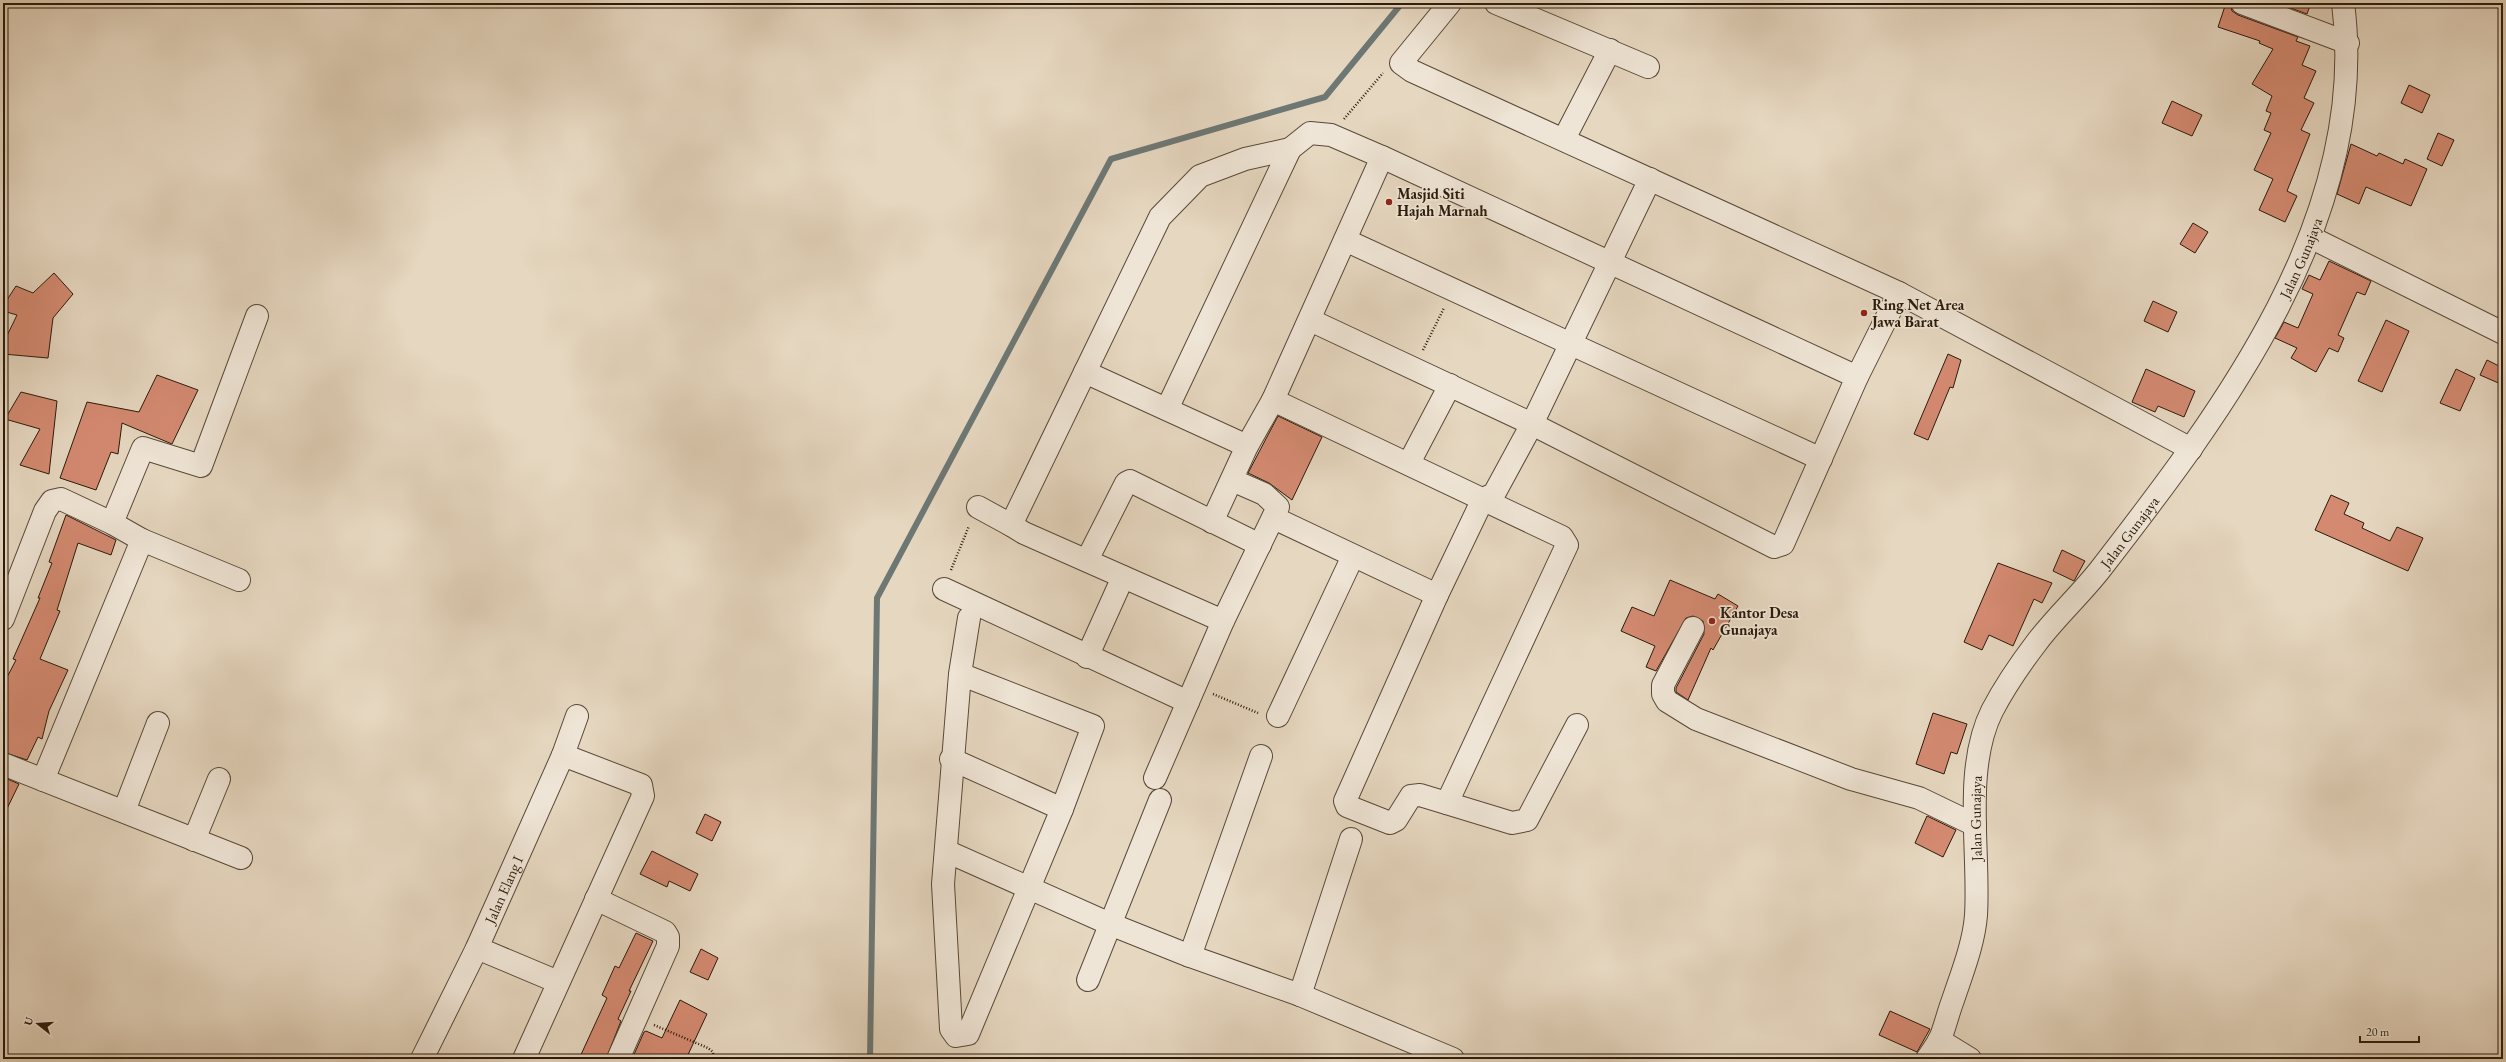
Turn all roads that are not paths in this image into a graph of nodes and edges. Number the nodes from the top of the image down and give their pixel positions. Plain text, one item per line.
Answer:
1 (1450, 3) edge
2 (1496, 3) edge
3 (2242, 3) edge
4 (2343, 3) edge
5 (2348, 43) junction
6 (1610, 50) junction
7 (1648, 67) dead end
8 (1564, 139) junction
9 (1290, 149) junction
10 (1382, 157) junction
11 (1650, 179) junction
12 (2310, 237) junction
13 (1345, 240) junction
14 (1608, 263) junction
15 (1899, 293) junction
16 (257, 316) dead end
17 (1310, 320) junction
18 (2503, 333) edge
19 (1570, 343) junction
20 (1085, 372) junction
21 (1857, 377) junction
22 (1450, 385) junction
23 (1273, 400) junction
24 (1166, 409) junction
25 (1532, 424) junction
26 (1248, 446) junction
27 (2191, 449) junction
28 (1821, 459) junction
29 (1409, 463) junction
30 (1232, 480) junction
31 (1483, 499) junction
32 (978, 507) road end
33 (1274, 518) junction
34 (1212, 522) junction
35 (112, 523) junction
36 (1012, 525) junction
37 (142, 540) junction
38 (1260, 545) junction
39 (1353, 556) junction
40 (1087, 560) junction
41 (1123, 577) junction
42 (239, 580) dead end
43 (944, 589) road end
44 (1437, 595) junction
45 (969, 618) dead end
46 (3, 619) edge
47 (1223, 621) junction
48 (1693, 628) dead end
49 (1087, 656) junction
50 (960, 674) junction
51 (1192, 694) junction
52 (577, 716) dead end
53 (1278, 716) road end
54 (158, 723) dead end
55 (1576, 725) dead end
56 (563, 755) junction
57 (1261, 756) dead end
58 (951, 759) junction
59 (3, 764) edge
60 (1155, 778) dead end
61 (219, 779) dead end
62 (43, 780) junction
63 (1160, 800) dead end
64 (1447, 803) junction
65 (1062, 809) junction
66 (124, 811) junction
67 (1975, 825) junction
68 (1351, 839) dead end
69 (194, 840) junction
70 (946, 851) junction
71 (241, 858) dead end
72 (1029, 889) junction
73 (596, 899) junction
74 (1110, 924) junction
75 (477, 948) junction
76 (1190, 956) junction
77 (1088, 980) dead end
78 (558, 982) junction
79 (1300, 995) junction
80 (1939, 1040) junction
81 (422, 1059) edge
82 (524, 1059) edge
83 (618, 1059) edge
84 (1452, 1059) edge
85 (1927, 1059) edge
86 (1970, 1059) edge

1 - 8 street
2 - 6 street
3 - 5 street
4 - 5 street, Jalan Gunajaya
5 - 12 street, Jalan Gunajaya
6 - 7 street
6 - 8 street
8 - 11 street
9 - 10 street
9 - 20 street
9 - 24 street
10 - 13 street
10 - 14 street
11 - 14 street
11 - 15 street
12 - 18 street
12 - 27 street, Jalan Gunajaya
13 - 17 street
13 - 19 street
14 - 19 street
14 - 21 street
15 - 21 street
15 - 27 street
16 - 35 street
17 - 22 street
17 - 23 street
19 - 25 street
19 - 28 street
20 - 24 street
20 - 36 street
21 - 28 street
22 - 25 street
22 - 29 street
23 - 26 street
23 - 29 street
24 - 26 street
25 - 28 street
25 - 31 street
26 - 30 street
27 - 67 street, Jalan Gunajaya
29 - 31 street
30 - 33 street
30 - 34 street
31 - 44 street
31 - 64 street
32 - 36 street
33 - 38 street
33 - 39 street
34 - 38 street
34 - 40 street
35 - 37 street
35 - 46 street
36 - 40 street
37 - 42 street
37 - 62 street
38 - 47 street
39 - 44 street
39 - 53 street
40 - 41 street
41 - 47 street
41 - 49 street
43 - 49 street
44 - 64 street
45 - 50 street
47 - 51 street
48 - 67 street
49 - 51 street
50 - 58 street
50 - 65 street
51 - 60 street
52 - 56 street, Jalan Elang I
54 - 66 street
55 - 64 street
56 - 73 street
56 - 75 street, Jalan Elang I
57 - 76 street
58 - 65 street
58 - 70 street
59 - 62 street
61 - 69 street
62 - 66 street
63 - 74 street
65 - 72 street
66 - 69 street
67 - 80 street, Jalan Gunajaya
68 - 79 street
69 - 71 street
70 - 72 street
70 - 72 street
72 - 74 street
73 - 78 street
73 - 83 street
74 - 76 street
74 - 77 street
75 - 78 street
75 - 81 street, Jalan Elang I
76 - 79 street
78 - 82 street
79 - 84 street
80 - 85 street, Jalan Gunajaya
80 - 86 street

